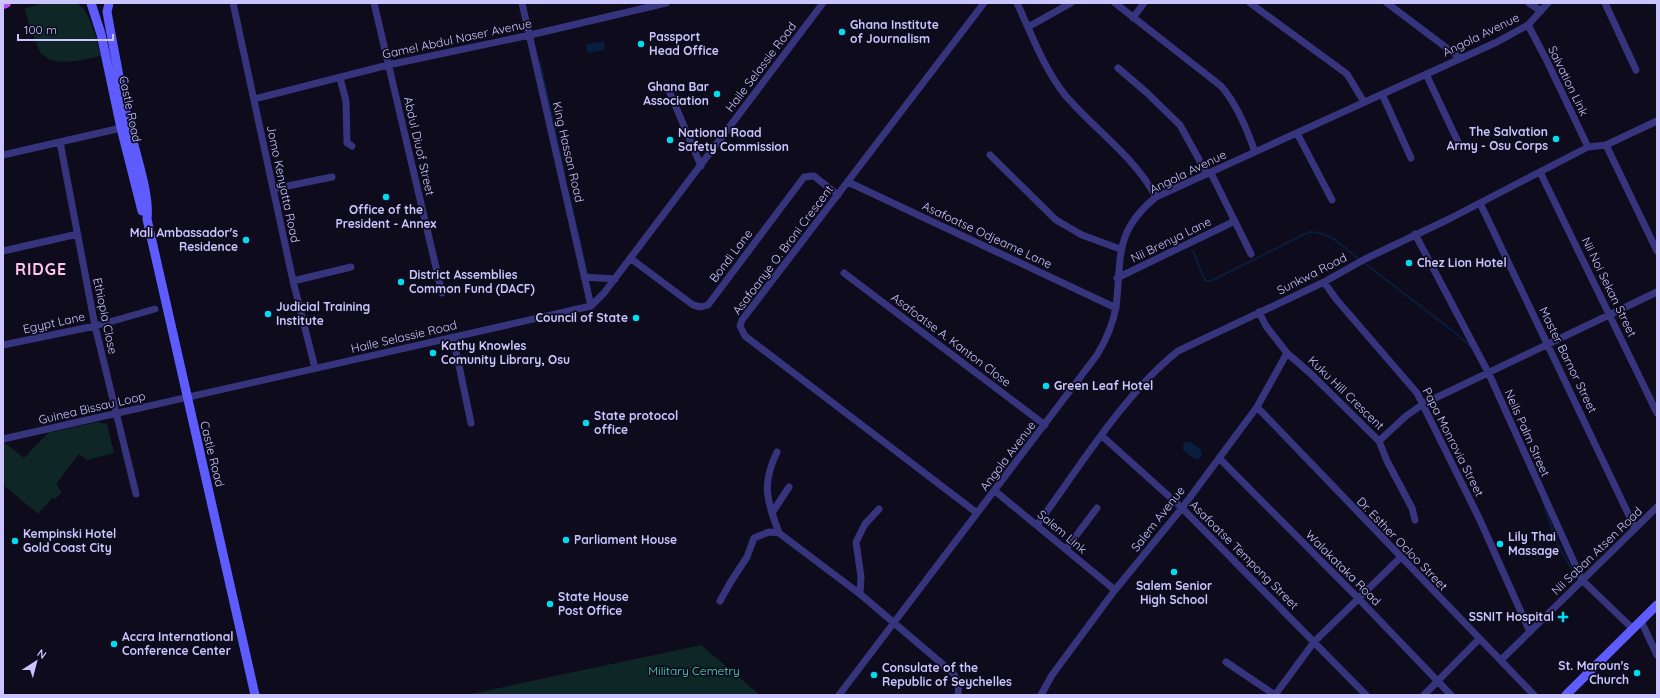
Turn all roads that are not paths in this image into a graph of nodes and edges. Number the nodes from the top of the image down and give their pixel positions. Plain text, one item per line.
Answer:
1 (6, 3) edge
2 (92, 3) edge
3 (109, 3) edge
4 (233, 3) edge
5 (374, 3) edge
6 (522, 3) edge
7 (666, 3) edge
8 (823, 3) edge
9 (984, 3) edge
10 (1017, 3) edge
11 (1071, 3) edge
12 (1114, 3) edge
13 (1144, 3) edge
14 (1250, 3) edge
15 (1387, 3) edge
16 (1529, 3) edge
17 (1548, 3) edge
18 (1604, 3) edge
19 (3, 4) edge
20 (1541, 11) junction
21 (1133, 18) junction
22 (1528, 25) junction
23 (1028, 26) junction
24 (530, 35) junction
25 (1460, 58) junction
26 (388, 65) junction
27 (1118, 68) dead end
28 (1636, 70) dead end
29 (1426, 74) junction
30 (340, 78) junction
31 (667, 86) dead end
32 (1382, 94) junction
33 (254, 99) junction
34 (1364, 102) junction
35 (1657, 121) edge
36 (121, 128) junction
37 (1297, 133) junction
38 (60, 142) junction
39 (1459, 144) dead end
40 (1606, 145) junction
41 (352, 146) dead end
42 (1588, 147) junction
43 (1255, 152) junction
44 (990, 155) dead end
45 (3, 156) edge
46 (1411, 158) dead end
47 (701, 166) junction
48 (1540, 172) junction
49 (1209, 173) junction
50 (332, 177) dead end
51 (848, 182) junction
52 (273, 189) junction
53 (838, 195) junction
54 (1156, 197) junction
55 (1332, 200) dead end
56 (1480, 203) junction
57 (147, 219) junction
58 (1235, 220) junction
59 (78, 234) junction
60 (1415, 234) junction
61 (1120, 249) junction
62 (3, 251) edge
63 (1657, 251) edge
64 (1251, 254) dead end
65 (630, 258) junction
66 (351, 267) dead end
67 (844, 273) dead end
68 (584, 277) junction
69 (1117, 278) junction
70 (615, 279) junction
71 (293, 281) junction
72 (1324, 282) junction
73 (1657, 292) edge
74 (442, 294) dead end
75 (591, 306) junction
76 (1116, 308) junction
77 (155, 309) dead end
78 (1259, 312) junction
79 (1611, 316) junction
80 (95, 326) junction
81 (452, 337) junction
82 (3, 345) edge
83 (1547, 345) junction
84 (1287, 353) junction
85 (315, 368) junction
86 (1488, 374) junction
87 (186, 397) junction
88 (1423, 404) junction
89 (1256, 407) junction
90 (116, 413) junction
91 (1657, 413) edge
92 (471, 423) dead end
93 (1045, 425) junction
94 (1102, 436) junction
95 (3, 439) edge
96 (1379, 441) junction
97 (778, 452) dead end
98 (1219, 458) junction
99 (789, 486) dead end
100 (994, 491) junction
101 (136, 494) dead end
102 (1657, 507) edge
103 (1097, 508) dead end
104 (1182, 508) junction
105 (879, 509) dead end
106 (772, 513) junction
107 (978, 513) junction
108 (1415, 520) dead end
109 (1037, 525) junction
110 (1635, 528) junction
111 (779, 533) junction
112 (1066, 549) junction
113 (1401, 557) junction
114 (1582, 580) junction
115 (1115, 590) junction
116 (860, 594) junction
117 (1358, 598) junction
118 (720, 601) dead end
119 (1657, 606) edge
120 (1641, 621) junction
121 (894, 622) junction
122 (1633, 629) junction
123 (1530, 632) junction
124 (1479, 638) junction
125 (1314, 642) junction
126 (1657, 655) edge
127 (1501, 660) junction
128 (1226, 662) dead end
129 (1437, 681) junction
130 (1279, 694) edge
131 (255, 695) edge
132 (839, 695) edge
133 (958, 695) edge
134 (1041, 695) edge
135 (1366, 695) edge
136 (1424, 695) edge
137 (1451, 695) edge
138 (1534, 695) edge
139 (1566, 695) edge

1 - 19 main road
2 - 36 main road, Castle Road
3 - 57 main road, Castle Road
4 - 33 street, Jomo Kenyatta Road
5 - 26 street, Abdul Diuof Street
6 - 24 street, King Hassan Road
7 - 24 street, Gamel Abdul Naser Avenue
8 - 47 street, Haile Selassie Road
9 - 51 street, Asafoanye O. Broni Crescent
10 - 23 street
11 - 23 street
12 - 21 street
13 - 21 street
14 - 34 street
15 - 25 street
16 - 20 street
17 - 20 street, Angola Avenue
18 - 28 street
20 - 22 street, Angola Avenue
21 - 43 street
22 - 25 street, Angola Avenue
22 - 42 street, Salvation Link
23 - 54 street
24 - 26 street, Gamel Abdul Naser Avenue
24 - 68 street, King Hassan Road
25 - 29 street, Angola Avenue
26 - 30 street, Gamel Abdul Naser Avenue
26 - 74 street, Abdul Diuof Street
27 - 49 street
29 - 32 street, Angola Avenue
29 - 39 street
30 - 33 street, Gamel Abdul Naser Avenue
30 - 41 street
31 - 47 street
32 - 34 street, Angola Avenue
32 - 46 street
33 - 52 street, Jomo Kenyatta Road
34 - 37 street, Angola Avenue
35 - 40 street, Sunkwa Road
36 - 38 street
36 - 57 main road, Castle Road
37 - 43 street, Angola Avenue
37 - 55 street
38 - 45 street
38 - 59 street, Ethiopia Close
40 - 42 street, Sunkwa Road
40 - 63 street
42 - 48 street, Sunkwa Road
43 - 49 street, Angola Avenue
44 - 61 street
47 - 65 street, Haile Selassie Road
48 - 56 street, Sunkwa Road
48 - 79 street, Nii Noi Sekan Street
49 - 54 street, Angola Avenue
49 - 58 street
50 - 52 street
51 - 53 street, Asafoanye O. Broni Crescent
51 - 76 street, Asafoatse Odjeame Lane
52 - 71 street, Jomo Kenyatta Road
53 - 65 street, Bondi Lane
53 - 107 street, Asafoanye O. Broni Crescent
54 - 61 street, Angola Avenue
56 - 60 street, Sunkwa Road
56 - 83 street, Master Barnor Street
57 - 87 main road, Castle Road
58 - 64 street
58 - 69 street, Nii Brenya Lane
59 - 62 street
59 - 80 street, Ethiopia Close
60 - 72 street, Sunkwa Road
60 - 86 street, Neils Palm Street
61 - 69 street, Angola Avenue
65 - 70 street, Haile Selassie Road
66 - 71 street
67 - 93 street, Asafoatse A. Kanton Close
68 - 70 street
68 - 75 street, King Hassan Road
69 - 76 street, Angola Avenue
70 - 75 street, Haile Selassie Road
71 - 85 street, Jomo Kenyatta Road
72 - 78 street, Sunkwa Road
72 - 88 street, Papa Monrovia Street
73 - 79 street
75 - 81 street, Haile Selassie Road
76 - 93 street, Angola Avenue
77 - 80 street, Egypt Lane
78 - 84 street, Kuku Hill Crescent
78 - 94 street, Sunkwa Road
79 - 83 street
79 - 91 street, Nii Noi Sekan Street
80 - 82 street, Egypt Lane
80 - 90 street, Ethiopia Close
81 - 85 street, Haile Selassie Road
81 - 92 street
83 - 86 street
83 - 110 street, Master Barnor Street
84 - 89 street, Salem Avenue
84 - 96 street, Kuku Hill Crescent
85 - 87 street, Haile Selassie Road
86 - 88 street
86 - 114 street, Neils Palm Street
87 - 90 street, Guinea Bissau Loop
87 - 131 main road, Castle Road
88 - 96 street
88 - 123 street, Papa Monrovia Street
89 - 98 street, Salem Avenue
89 - 113 street, Dr. Esther Ocloo Street
90 - 95 street, Guinea Bissau Loop
90 - 101 street, Ethiopia Close
93 - 100 street, Angola Avenue
94 - 104 street, Asafoatse Tempong Street
94 - 109 street, Sunkwa Road
96 - 108 street, Kuku Hill Crescent
97 - 106 street
98 - 104 street, Salem Avenue
98 - 117 street, Walakataka Road
99 - 106 street
100 - 107 street, Angola Avenue
100 - 109 street, Salem Link
102 - 110 street, Nii Saban Atsen Road
103 - 112 street
104 - 115 street, Salem Avenue
104 - 125 street, Asafoatse Tempong Street
105 - 116 street
106 - 111 street
107 - 121 street, Angola Avenue
109 - 112 street, Salem Link
110 - 114 street, Nii Saban Atsen Road
111 - 116 street
111 - 118 street
112 - 115 street, Salem Link
113 - 117 street
113 - 124 street, Dr. Esther Ocloo Street
114 - 122 street, Neils Palm Street
114 - 123 street, Nii Saban Atsen Road
115 - 134 street, Salem Avenue
116 - 121 street
117 - 125 street
117 - 129 street, Walakataka Road
119 - 120 main road
120 - 122 main road
120 - 126 street
121 - 132 street, Angola Avenue
121 - 133 street
122 - 139 main road
123 - 127 street, Nii Saban Atsen Road
124 - 127 street, Dr. Esther Ocloo Street
124 - 129 street
125 - 130 street
125 - 135 street, Asafoatse Tempong Street
127 - 138 street, Dr. Esther Ocloo Street
128 - 130 street
129 - 136 street
129 - 137 street, Walakataka Road

